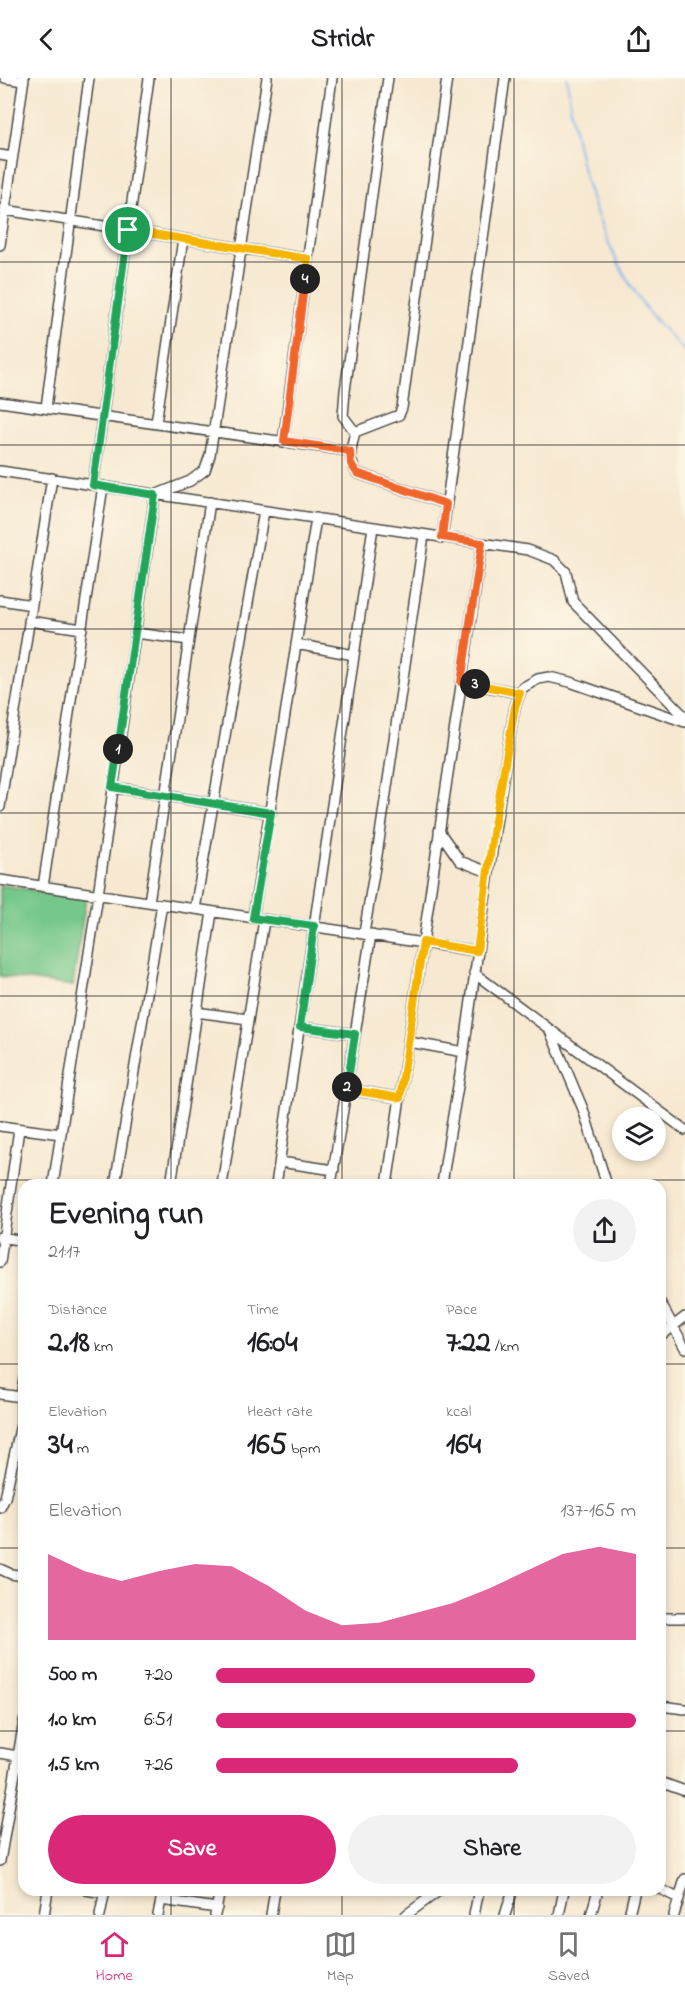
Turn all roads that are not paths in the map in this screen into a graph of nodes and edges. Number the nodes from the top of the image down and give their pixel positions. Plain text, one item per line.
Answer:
1 (5, 78) edge
2 (89, 78) edge
3 (149, 78) edge
4 (267, 78) edge
5 (332, 78) edge
6 (388, 78) edge
7 (447, 78) edge
8 (505, 78) edge
9 (24, 79) edge
10 (0, 155) edge
11 (12, 157) junction
12 (5, 210) junction
13 (70, 220) junction
14 (128, 230) junction
15 (183, 238) junction
16 (0, 245) edge
17 (241, 248) junction
18 (308, 259) junction
19 (0, 402) edge
20 (46, 408) junction
21 (102, 416) junction
22 (156, 423) junction
23 (213, 431) junction
24 (355, 432) junction
25 (284, 442) junction
26 (350, 451) junction
27 (0, 471) edge
28 (52, 478) junction
29 (98, 486) junction
30 (155, 495) junction
31 (210, 502) junction
32 (446, 504) junction
33 (264, 511) junction
34 (316, 518) junction
35 (373, 527) junction
36 (424, 535) junction
37 (442, 537) junction
38 (482, 543) junction
39 (0, 600) edge
40 (32, 605) junction
41 (29, 621) junction
42 (82, 629) junction
43 (135, 633) junction
44 (189, 640) junction
45 (296, 644) junction
46 (354, 655) junction
47 (461, 682) junction
48 (520, 693) junction
49 (685, 717) edge
50 (685, 722) edge
51 (112, 787) junction
52 (165, 796) junction
53 (213, 804) junction
54 (0, 807) edge
55 (271, 813) junction
56 (439, 831) junction
57 (488, 872) junction
58 (0, 880) edge
59 (43, 887) junction
60 (98, 895) junction
61 (148, 902) junction
62 (162, 904) junction
63 (195, 909) junction
64 (212, 912) junction
65 (253, 918) junction
66 (264, 920) junction
67 (314, 926) junction
68 (367, 934) junction
69 (423, 942) junction
70 (477, 951) junction
71 (474, 974) junction
72 (196, 1012) junction
73 (248, 1019) junction
74 (300, 1027) junction
75 (549, 1029) junction
76 (355, 1034) junction
77 (409, 1042) junction
78 (464, 1052) junction
79 (346, 1089) junction
80 (400, 1098) junction
81 (0, 1126) edge
82 (19, 1129) junction
83 (685, 1130) edge
84 (61, 1134) junction
85 (280, 1162) junction
86 (334, 1170) junction
87 (54, 1179) edge
88 (116, 1179) edge
89 (172, 1179) edge
90 (223, 1179) edge
91 (277, 1179) edge
92 (332, 1179) edge
93 (388, 1179) edge
94 (443, 1179) edge
95 (604, 1179) edge
96 (2, 1237) edge
97 (18, 1240) edge
98 (0, 1262) edge
99 (666, 1313) edge
100 (685, 1317) edge
101 (673, 1326) junction
102 (666, 1331) edge
103 (685, 1348) edge
104 (0, 1394) edge
105 (18, 1397) edge
106 (18, 1445) edge
107 (0, 1508) edge
108 (0, 1569) edge
109 (18, 1575) edge
110 (666, 1618) edge
111 (685, 1618) edge
112 (666, 1707) edge
113 (685, 1709) edge
114 (0, 1753) edge
115 (18, 1756) edge
116 (18, 1772) edge
117 (666, 1784) edge
118 (685, 1791) edge
119 (0, 1861) edge
120 (685, 1879) edge
121 (666, 1892) edge
122 (47, 1896) edge
123 (103, 1896) edge
124 (162, 1896) edge
125 (218, 1896) edge
126 (274, 1896) edge
127 (432, 1896) edge
128 (478, 1896) edge
129 (511, 1896) edge
130 (563, 1896) edge
131 (596, 1896) edge
132 (634, 1896) edge
133 (678, 1898) junction
134 (161, 1900) junction
135 (216, 1911) edge
136 (44, 1915) edge
137 (100, 1915) edge
138 (158, 1915) edge
139 (271, 1915) edge
140 (405, 1915) edge
141 (474, 1915) edge
142 (505, 1915) edge
143 (559, 1915) edge
144 (591, 1915) edge
145 (629, 1915) edge
146 (674, 1915) edge

1 - 9 street
2 - 13 street
3 - 14 street
4 - 17 street
5 - 18 street
6 - 24 street
7 - 24 street
8 - 32 street
9 - 11 street
10 - 11 street
11 - 12 street
12 - 13 street
12 - 16 street
13 - 14 street
13 - 20 street
14 - 15 street
14 - 21 street
15 - 17 street
15 - 22 street
17 - 18 street
17 - 23 street
18 - 25 street
19 - 20 street
20 - 21 street
21 - 22 street
21 - 29 street
22 - 23 street
23 - 25 street
23 - 30 street
24 - 26 street
25 - 26 street
26 - 32 street
27 - 28 street
28 - 29 street
28 - 40 street
29 - 30 street
29 - 42 street
30 - 31 street
30 - 43 street
31 - 33 street
31 - 44 street
32 - 37 street
33 - 34 street
33 - 53 street
34 - 35 street
34 - 45 street
35 - 36 street
35 - 46 street
36 - 37 street
36 - 68 street
37 - 38 street
38 - 47 street
38 - 49 street
39 - 40 street
40 - 41 street
41 - 42 street
41 - 54 street
42 - 59 street
43 - 44 street
43 - 51 street
44 - 52 street
45 - 46 street
45 - 55 street
46 - 67 street
47 - 48 street
47 - 56 street
48 - 50 street
48 - 57 street
51 - 52 street
51 - 60 street
52 - 53 street
52 - 61 street
53 - 55 street
53 - 63 street
55 - 65 street
56 - 57 street
56 - 69 street
57 - 70 street
58 - 59 street
59 - 60 street
60 - 61 street
60 - 84 street
61 - 62 street
62 - 63 street
62 - 88 street
63 - 64 street
64 - 65 street
64 - 72 street
65 - 66 street
66 - 67 street
66 - 73 street
67 - 68 street
67 - 74 street
68 - 69 street
68 - 76 street
69 - 70 street
69 - 77 street
70 - 71 street
71 - 75 street
71 - 78 street
72 - 73 street
72 - 89 street
73 - 90 street
74 - 76 street
74 - 85 street
75 - 83 street
75 - 95 street
76 - 79 street
77 - 78 street
77 - 80 street
78 - 94 street
79 - 80 street
79 - 86 street
80 - 93 street
81 - 82 street
82 - 84 street
82 - 96 street
84 - 87 street
85 - 86 street
85 - 91 street
86 - 92 street
96 - 97 street
96 - 98 street
99 - 101 street
100 - 101 street
101 - 102 street
101 - 103 street
104 - 105 street
106 - 107 street
108 - 109 street
110 - 111 street
112 - 113 street
114 - 115 street
116 - 119 street
117 - 118 street
120 - 133 street
121 - 133 street
122 - 136 street
123 - 137 street
124 - 134 street
125 - 135 street
126 - 139 street
127 - 140 street
128 - 141 street
129 - 142 street
130 - 143 street
131 - 144 street
132 - 145 street
133 - 146 street
134 - 135 street
134 - 138 street

